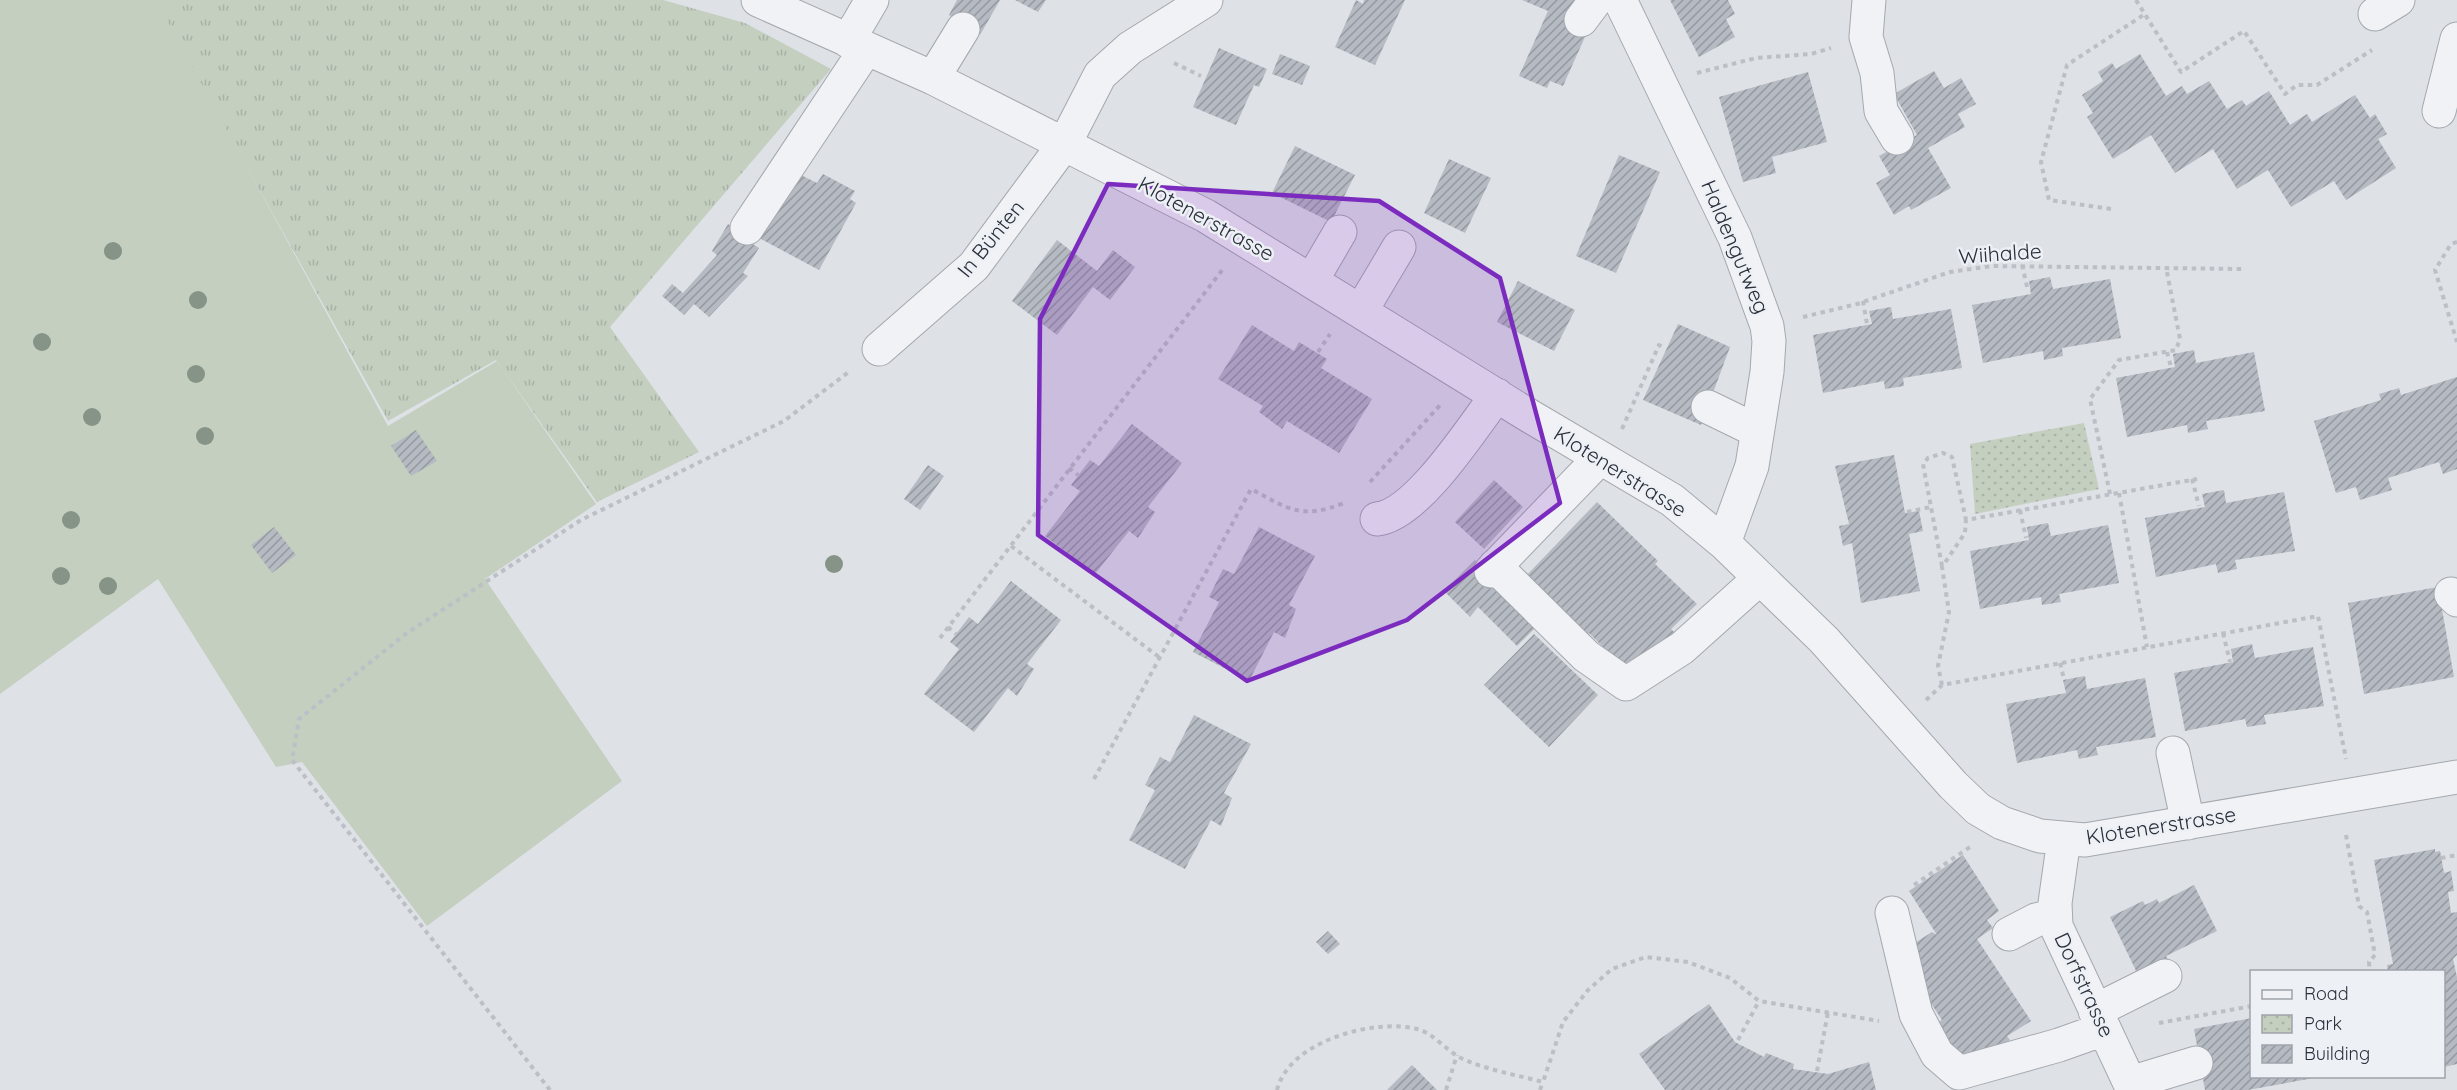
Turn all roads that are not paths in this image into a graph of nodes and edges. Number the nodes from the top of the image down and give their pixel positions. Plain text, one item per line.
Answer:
1 (758, 0) edge
2 (872, 0) edge
3 (1206, 0) edge
4 (1620, 0) edge
5 (1869, 0) edge
6 (963, 29) dead end
7 (2457, 39) edge
8 (857, 45) junction
9 (933, 78) junction
10 (2439, 111) dead end
11 (1897, 138) dead end
12 (1065, 143) junction
13 (747, 228) dead end
14 (1340, 232) dead end
15 (1399, 247) dead end
16 (1312, 280) junction
17 (1361, 311) junction
18 (879, 349) road end
19 (1497, 395) junction
20 (1708, 407) dead end
21 (1758, 428) junction
22 (1600, 458) junction
23 (1365, 510) road end
24 (1724, 543) junction
25 (1760, 578) junction
26 (2173, 753) dead end
27 (2457, 777) edge
28 (2188, 823) junction
29 (2064, 839) junction
30 (1898, 902) road end
31 (2055, 915) junction
32 (2009, 934) dead end
33 (2165, 976) dead end
34 (2099, 1020) junction
35 (2196, 1063) dead end
36 (2131, 1087) edge

1 - 8 street, Klotenerstrasse
2 - 8 street
3 - 12 street, In Bünten
4 - 21 street, Haldengutweg
5 - 11 street
6 - 9 street
7 - 10 street
8 - 9 street, Klotenerstrasse
8 - 13 street
9 - 12 street, Klotenerstrasse
12 - 16 street, Klotenerstrasse
12 - 18 street, In Bünten
14 - 16 street
15 - 17 street
16 - 17 street, Klotenerstrasse
17 - 19 street, Klotenerstrasse
19 - 22 street, Klotenerstrasse
19 - 23 street
20 - 21 street
21 - 24 street, Haldengutweg
22 - 24 street, Klotenerstrasse
22 - 25 street
24 - 25 street, Klotenerstrasse
25 - 29 street, Klotenerstrasse
26 - 28 street
27 - 28 street, Klotenerstrasse
28 - 29 street, Klotenerstrasse
29 - 31 street, Dorfstrasse
30 - 34 street
31 - 32 street
31 - 34 street, Dorfstrasse
33 - 34 street
34 - 36 street, Dorfstrasse
35 - 36 street

